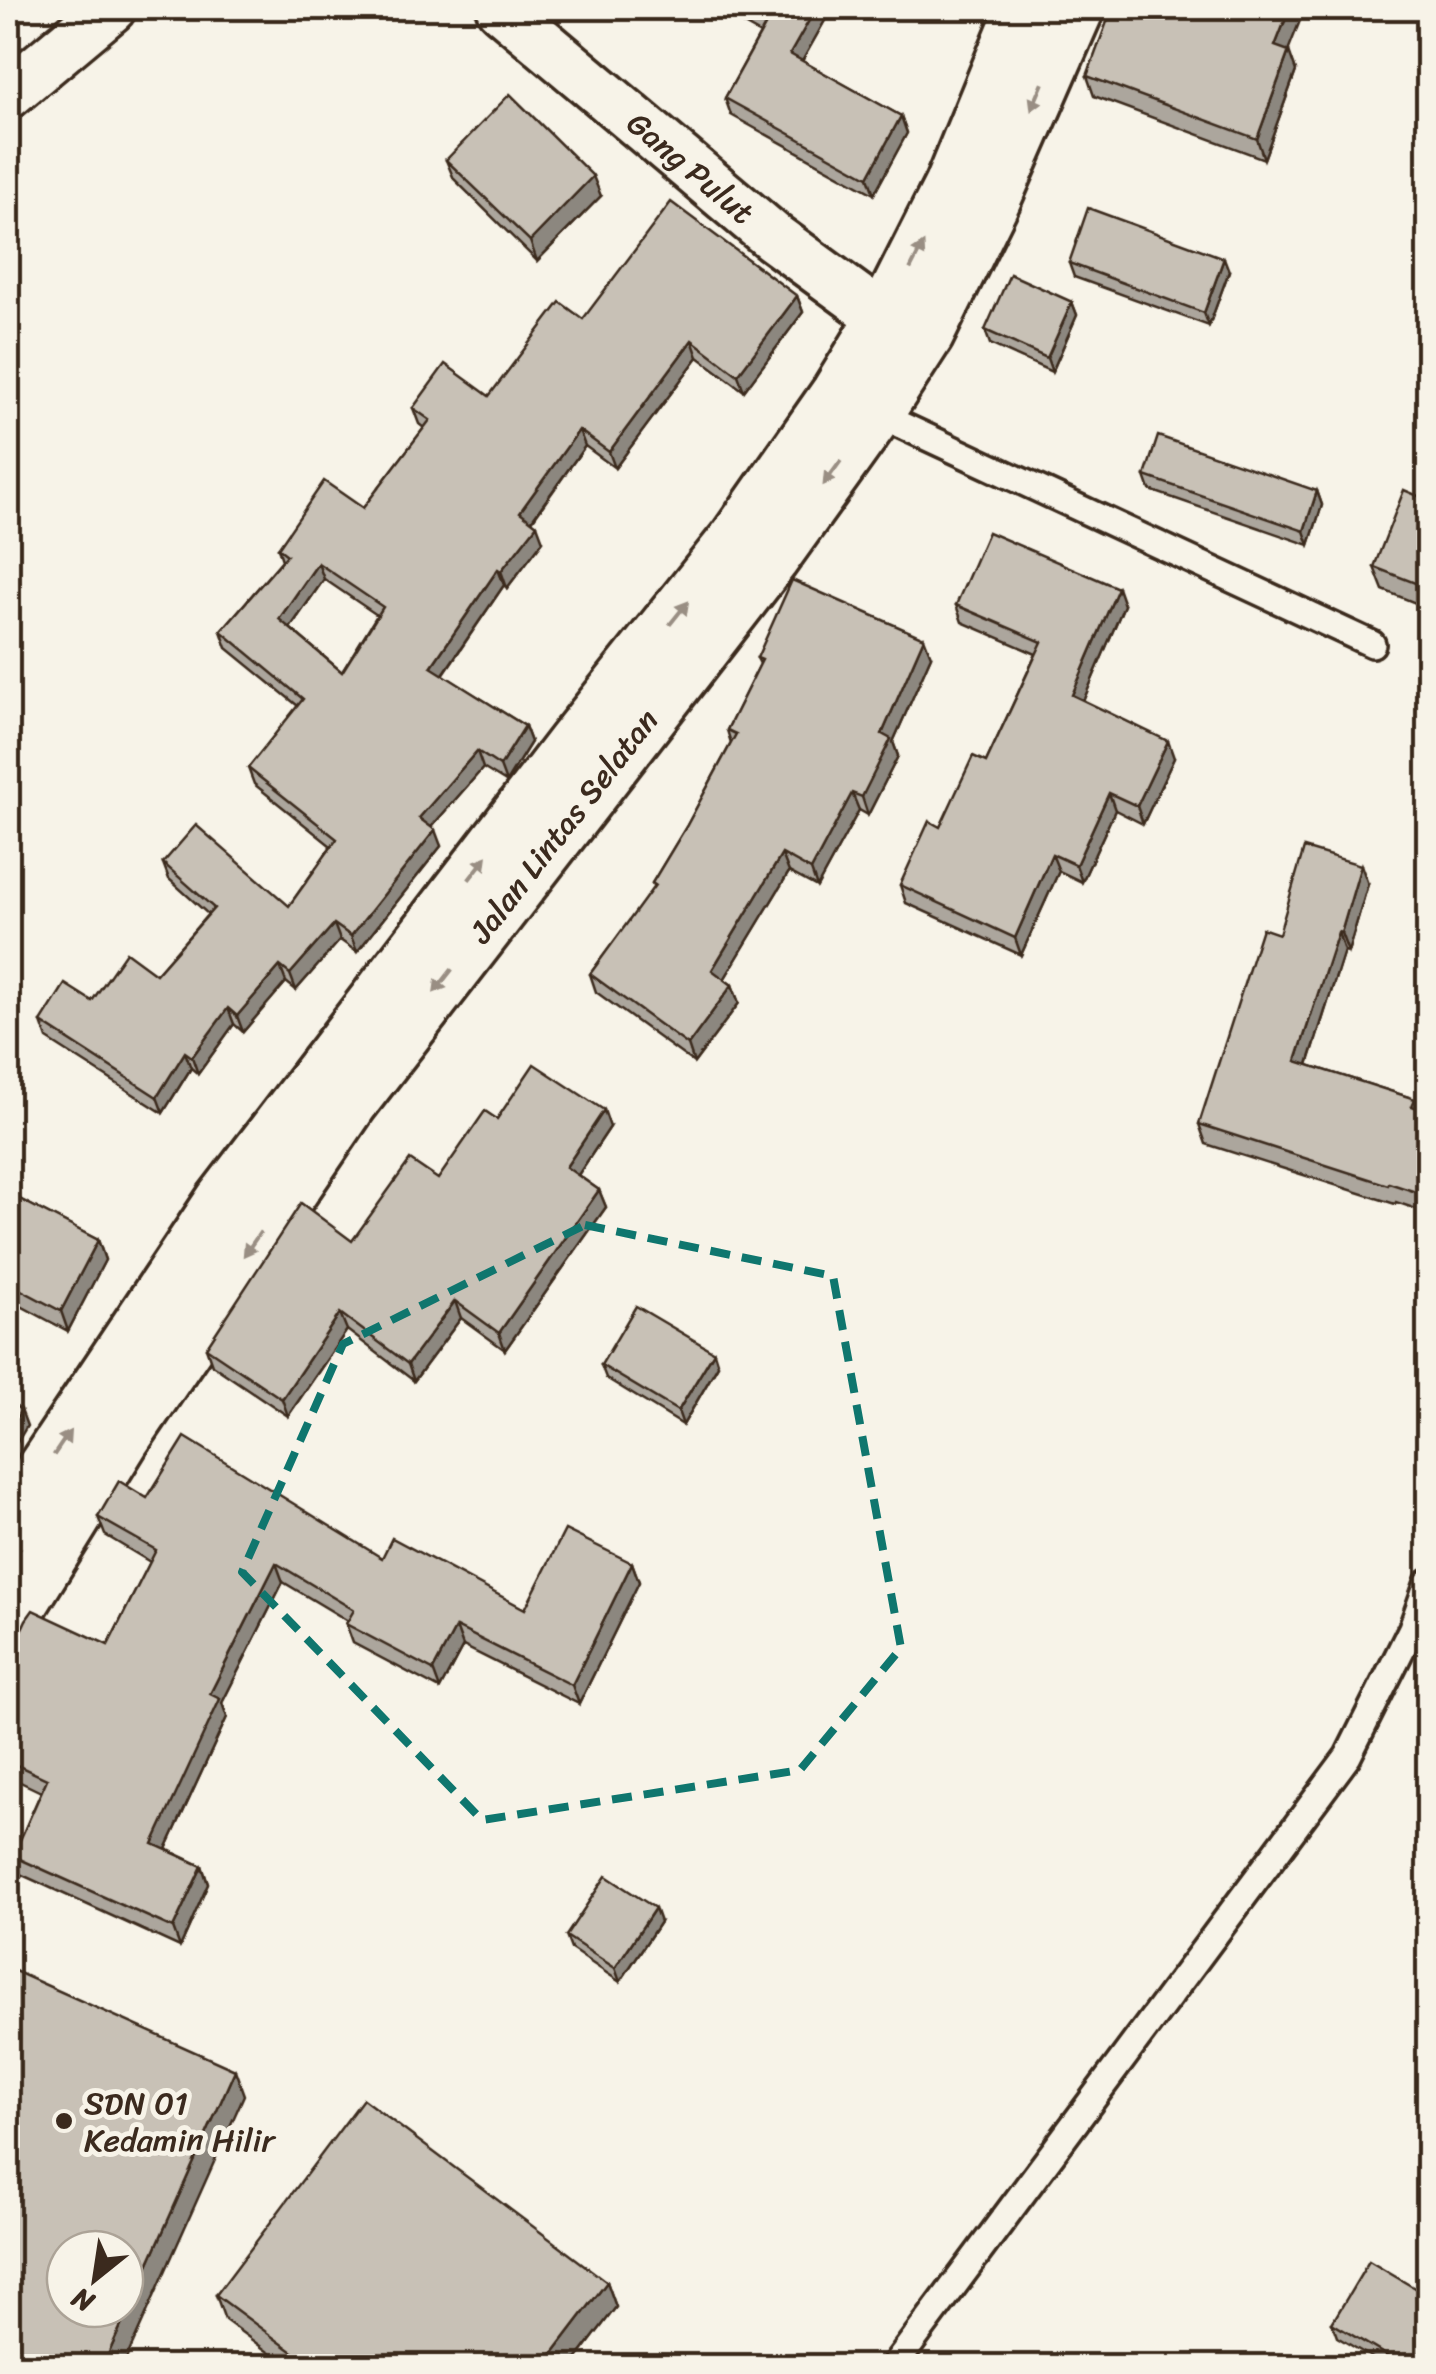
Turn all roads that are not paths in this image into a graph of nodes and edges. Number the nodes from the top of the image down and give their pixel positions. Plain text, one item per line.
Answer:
1 (111, 8) edge
2 (501, 8) edge
3 (1025, 8) edge
4 (1076, 8) edge
5 (8, 94) edge
6 (885, 319) junction
7 (875, 413) junction
8 (1372, 644) dead end
9 (332, 1090) junction
10 (8, 1524) edge
11 (1428, 1583) edge
12 (8, 1620) edge
13 (894, 2366) edge

1 - 5 street
2 - 6 street, Gang Pulut
6 -> 3 highway, Jalan Lintas Selatan
4 -> 7 highway, Jalan Lintas Selatan
9 -> 6 highway, Jalan Lintas Selatan
7 - 8 lane
7 -> 9 highway, Jalan Lintas Selatan
10 -> 9 highway, Jalan Lintas Selatan
9 -> 12 highway, Jalan Lintas Selatan
11 - 13 lane

